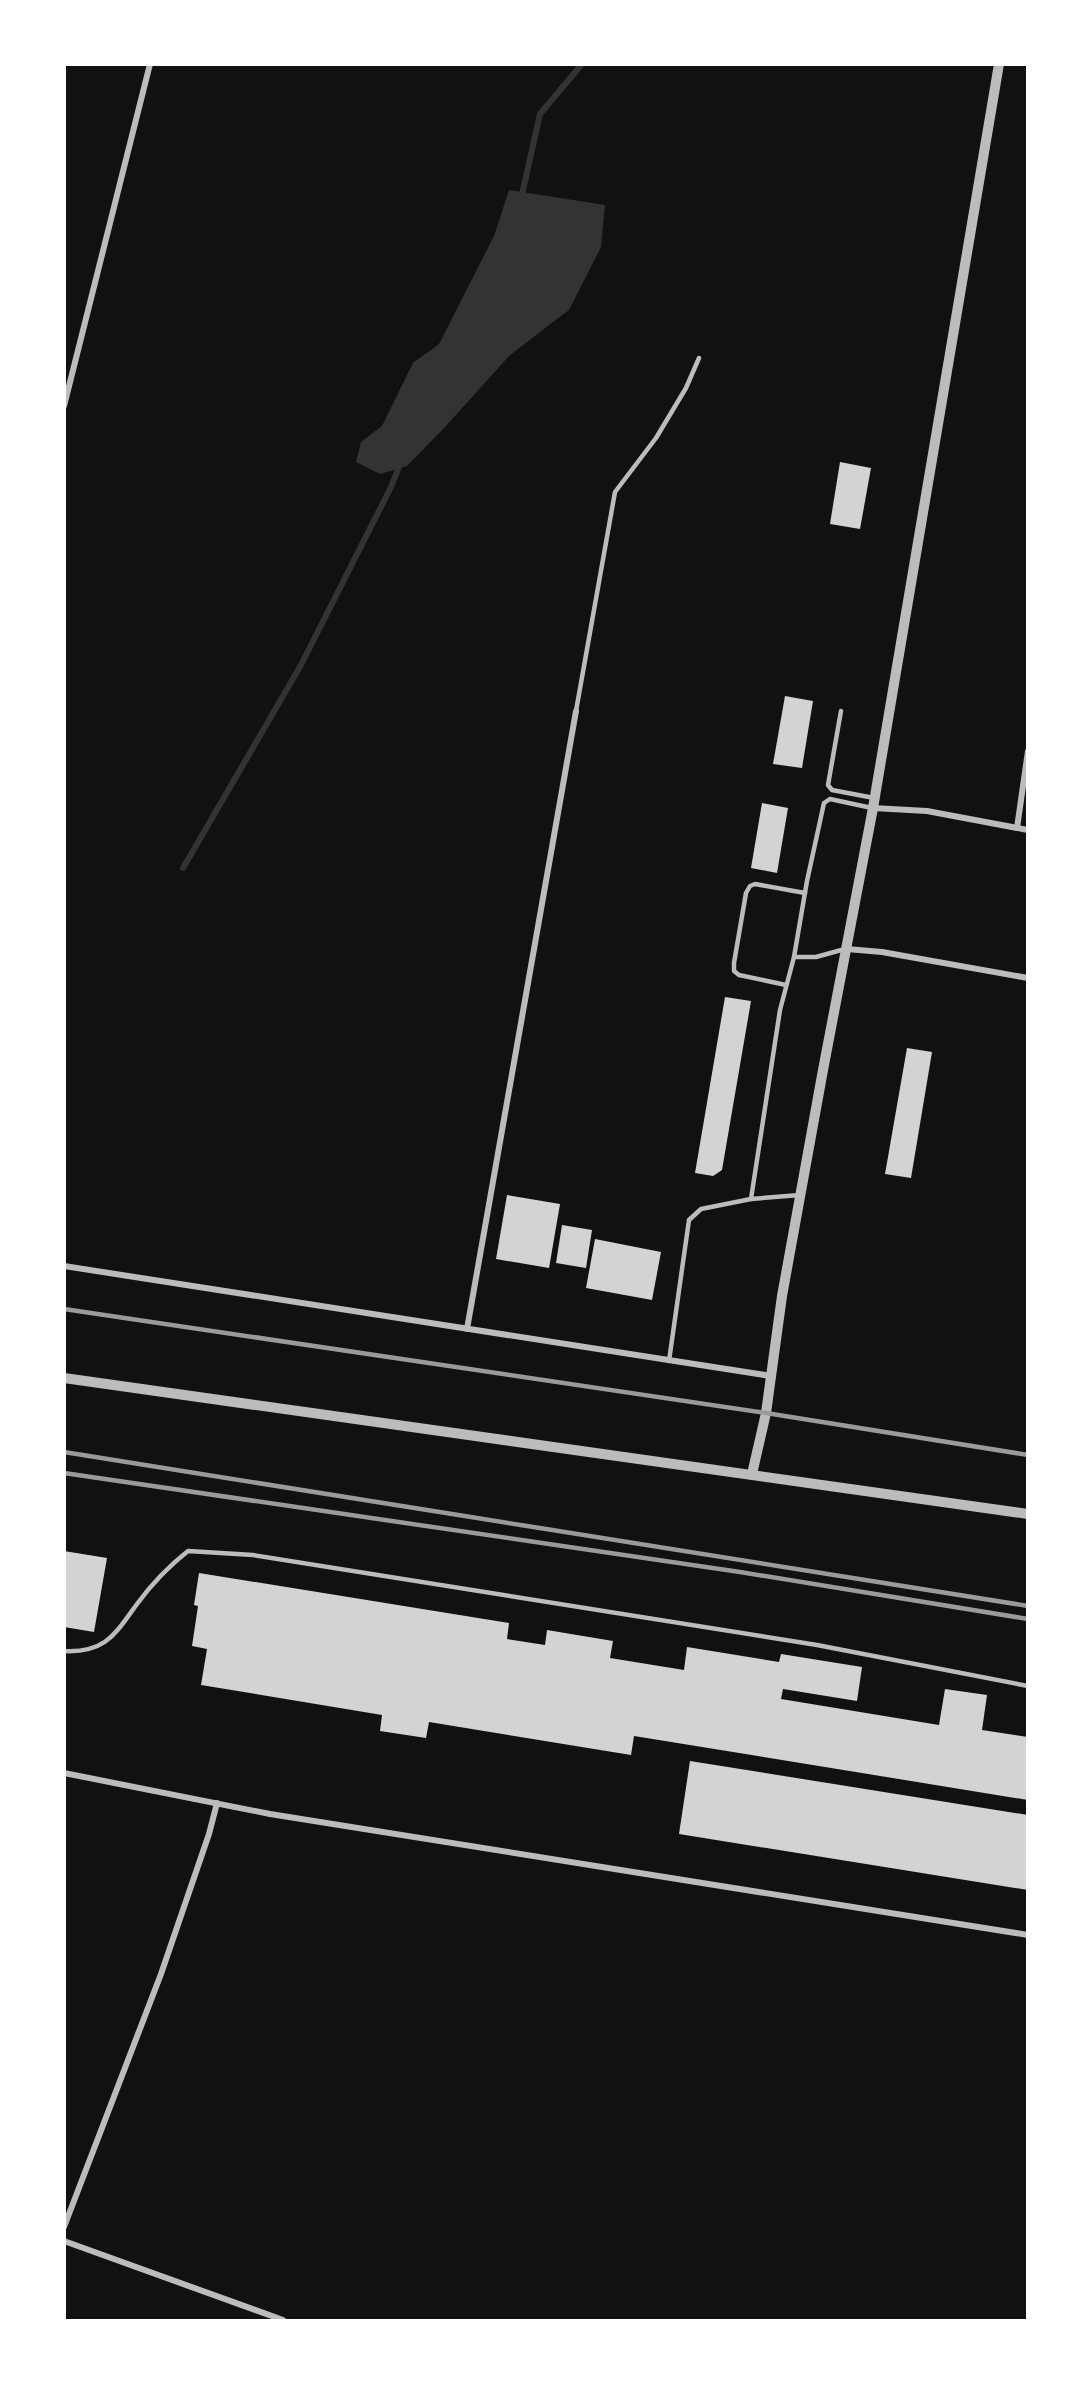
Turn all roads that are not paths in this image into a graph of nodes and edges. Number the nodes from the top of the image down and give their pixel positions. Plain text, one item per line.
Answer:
1 (150, 64) edge
2 (999, 64) edge
3 (699, 358) dead end
4 (64, 406) edge
5 (576, 711) joint
6 (841, 711) dead end
7 (1028, 751) edge
8 (874, 803) junction
9 (1017, 828) junction
10 (1028, 830) edge
11 (805, 893) junction
12 (847, 949) junction
13 (794, 957) junction
14 (1028, 978) edge
15 (786, 986) junction
16 (800, 1195) junction
17 (752, 1199) junction
18 (64, 1266) edge
19 (466, 1329) junction
20 (669, 1361) junction
21 (771, 1376) junction
22 (64, 1378) edge
23 (753, 1474) junction
24 (1028, 1514) edge
25 (64, 1651) edge
26 (1028, 1686) edge
27 (64, 1773) edge
28 (217, 1803) junction
29 (1028, 1935) edge
30 (64, 2227) edge
31 (64, 2241) edge
32 (283, 2320) edge

1 - 4 street
2 - 8 street
3 - 5 lane
5 - 19 street
6 - 8 lane
7 - 9 street
8 - 9 street
8 - 11 lane
8 - 12 street
9 - 10 street
11 - 13 lane
11 - 15 lane
12 - 13 lane
12 - 14 street
12 - 16 street
13 - 15 lane
15 - 17 lane
16 - 17 lane
16 - 21 street
17 - 20 lane
18 - 19 street
19 - 20 street
20 - 21 street
21 - 23 street
22 - 23 street
23 - 24 street
25 - 26 lane
27 - 28 street
28 - 29 street
28 - 30 street
31 - 32 street

